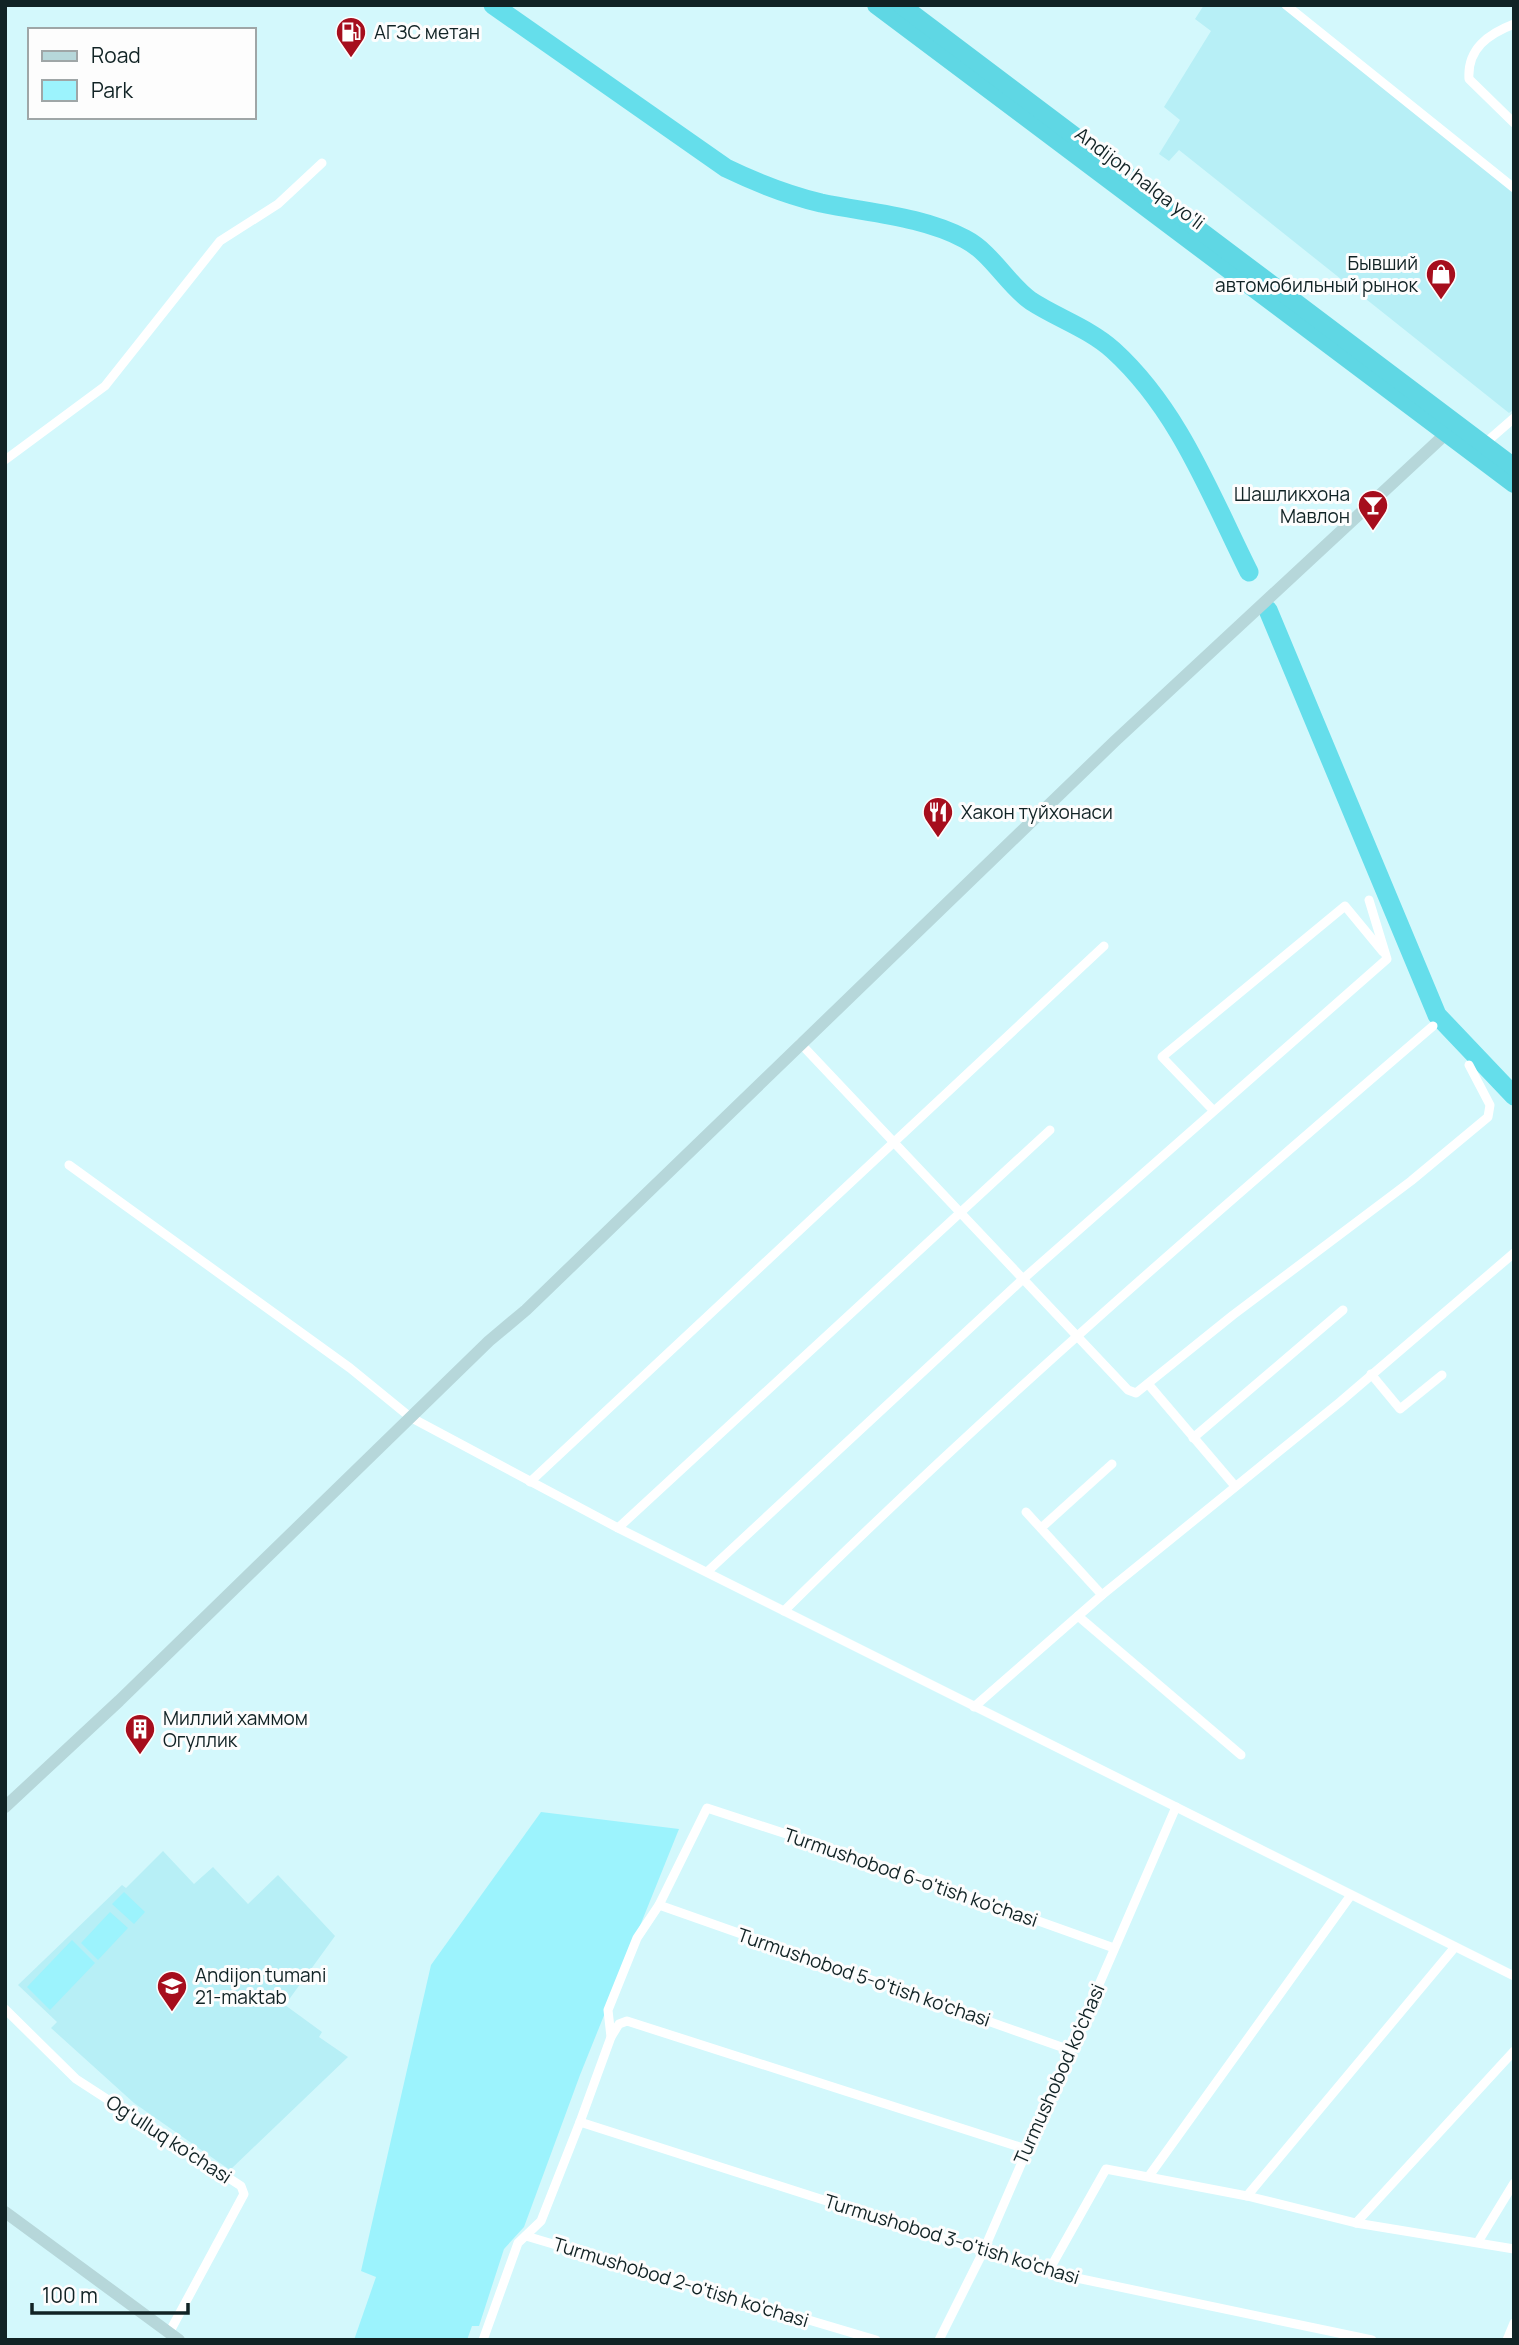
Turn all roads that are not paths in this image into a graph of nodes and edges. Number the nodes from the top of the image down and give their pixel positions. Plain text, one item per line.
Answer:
1 (876, 5) edge
2 (901, 5) edge
3 (1286, 5) edge
4 (1513, 21) edge
5 (1514, 123) edge
6 (322, 163) dead end
7 (1514, 188) edge
8 (1514, 418) edge
9 (1451, 429) junction
10 (1478, 449) junction
11 (5, 460) edge
12 (1514, 467) edge
13 (1514, 484) edge
14 (1369, 900) dead end
15 (1104, 946) dead end
16 (1386, 956) junction
17 (1433, 1026) dead end
18 (800, 1043) junction
19 (1469, 1065) dead end
20 (1212, 1110) junction
21 (1050, 1130) dead end
22 (896, 1141) junction
23 (69, 1165) dead end
24 (960, 1213) junction
25 (1514, 1253) edge
26 (1023, 1279) junction
27 (1343, 1310) dead end
28 (1079, 1338) junction
29 (1371, 1374) junction
30 (1442, 1375) dead end
31 (1149, 1385) junction
32 (410, 1418) junction
33 (1193, 1438) junction
34 (1112, 1464) dead end
35 (530, 1482) junction
36 (1235, 1486) junction
37 (1026, 1511) dead end
38 (618, 1528) junction
39 (1041, 1528) junction
40 (707, 1572) junction
41 (1102, 1595) junction
42 (784, 1611) junction
43 (1079, 1616) junction
44 (974, 1707) junction
45 (1241, 1755) dead end
46 (5, 1807) edge
47 (1176, 1807) junction
48 (1351, 1895) junction
49 (659, 1905) junction
50 (1455, 1947) junction
51 (1114, 1948) junction
52 (1514, 1976) edge
53 (5, 2009) edge
54 (611, 2037) junction
55 (1070, 2050) junction
56 (1514, 2051) edge
57 (580, 2122) junction
58 (1026, 2149) junction
59 (1149, 2176) junction
60 (1514, 2183) edge
61 (1247, 2196) junction
62 (5, 2213) edge
63 (1356, 2223) junction
64 (526, 2235) junction
65 (1478, 2242) junction
66 (1514, 2249) edge
67 (984, 2252) junction
68 (1048, 2272) junction
69 (1514, 2323) edge
70 (174, 2336) edge
71 (483, 2340) edge
72 (876, 2340) edge
73 (939, 2340) edge
74 (1372, 2340) edge
75 (1507, 2340) edge

1 - 9 highway, Andijon halqa yo‘li
2 - 9 highway, Andijon halqa yo‘li
3 - 7 street
4 - 5 street
6 - 11 street
8 - 10 street
9 - 10 highway, Andijon halqa yo‘li
9 - 18 main road
10 - 12 highway, Andijon halqa yo‘li
10 - 13 highway, Andijon halqa yo‘li
14 - 16 street
15 - 22 street
16 - 20 street
16 - 20 street
17 - 28 street
18 - 22 street
18 - 32 main road
19 - 31 street
20 - 26 street
21 - 24 street
22 - 24 street
22 - 35 street
23 - 32 street
24 - 26 street
24 - 38 street
25 - 29 street
26 - 28 street
26 - 40 street
27 - 33 street
28 - 31 street
28 - 42 street
29 - 30 street
29 - 36 street
31 - 33 street
32 - 35 street
32 - 46 main road
33 - 36 street
34 - 39 street
35 - 38 street
36 - 41 street
37 - 39 street
38 - 40 street
39 - 41 street
40 - 42 street
41 - 43 street
42 - 44 street
43 - 44 street
43 - 45 street
44 - 47 street
47 - 48 street
47 - 51 street, Turmushobod ko'chasi
48 - 50 street
48 - 59 street
49 - 51 street, Turmushobod 6-o'tish ko'chasi
49 - 54 street
49 - 55 street, Turmushobod 5-o'tish ko'chasi
50 - 52 street
50 - 61 street
51 - 55 street, Turmushobod ko'chasi
53 - 70 street, Og'ulluq ko'chasi
54 - 57 street
54 - 58 street
55 - 58 street, Turmushobod ko'chasi
56 - 63 street
57 - 64 street
57 - 67 street, Turmushobod 3-o'tish ko'chasi
58 - 67 street, Turmushobod ko'chasi
59 - 61 street
59 - 68 street
60 - 65 street
61 - 63 street
62 - 70 main road
63 - 65 street
64 - 71 street
64 - 72 street, Turmushobod 2-o'tish ko'chasi
65 - 66 street
67 - 68 street, Turmushobod 3-o'tish ko'chasi
67 - 73 street, Turmushobod ko'chasi
68 - 74 street, Turmushobod 3-o'tish ko'chasi
69 - 75 street

